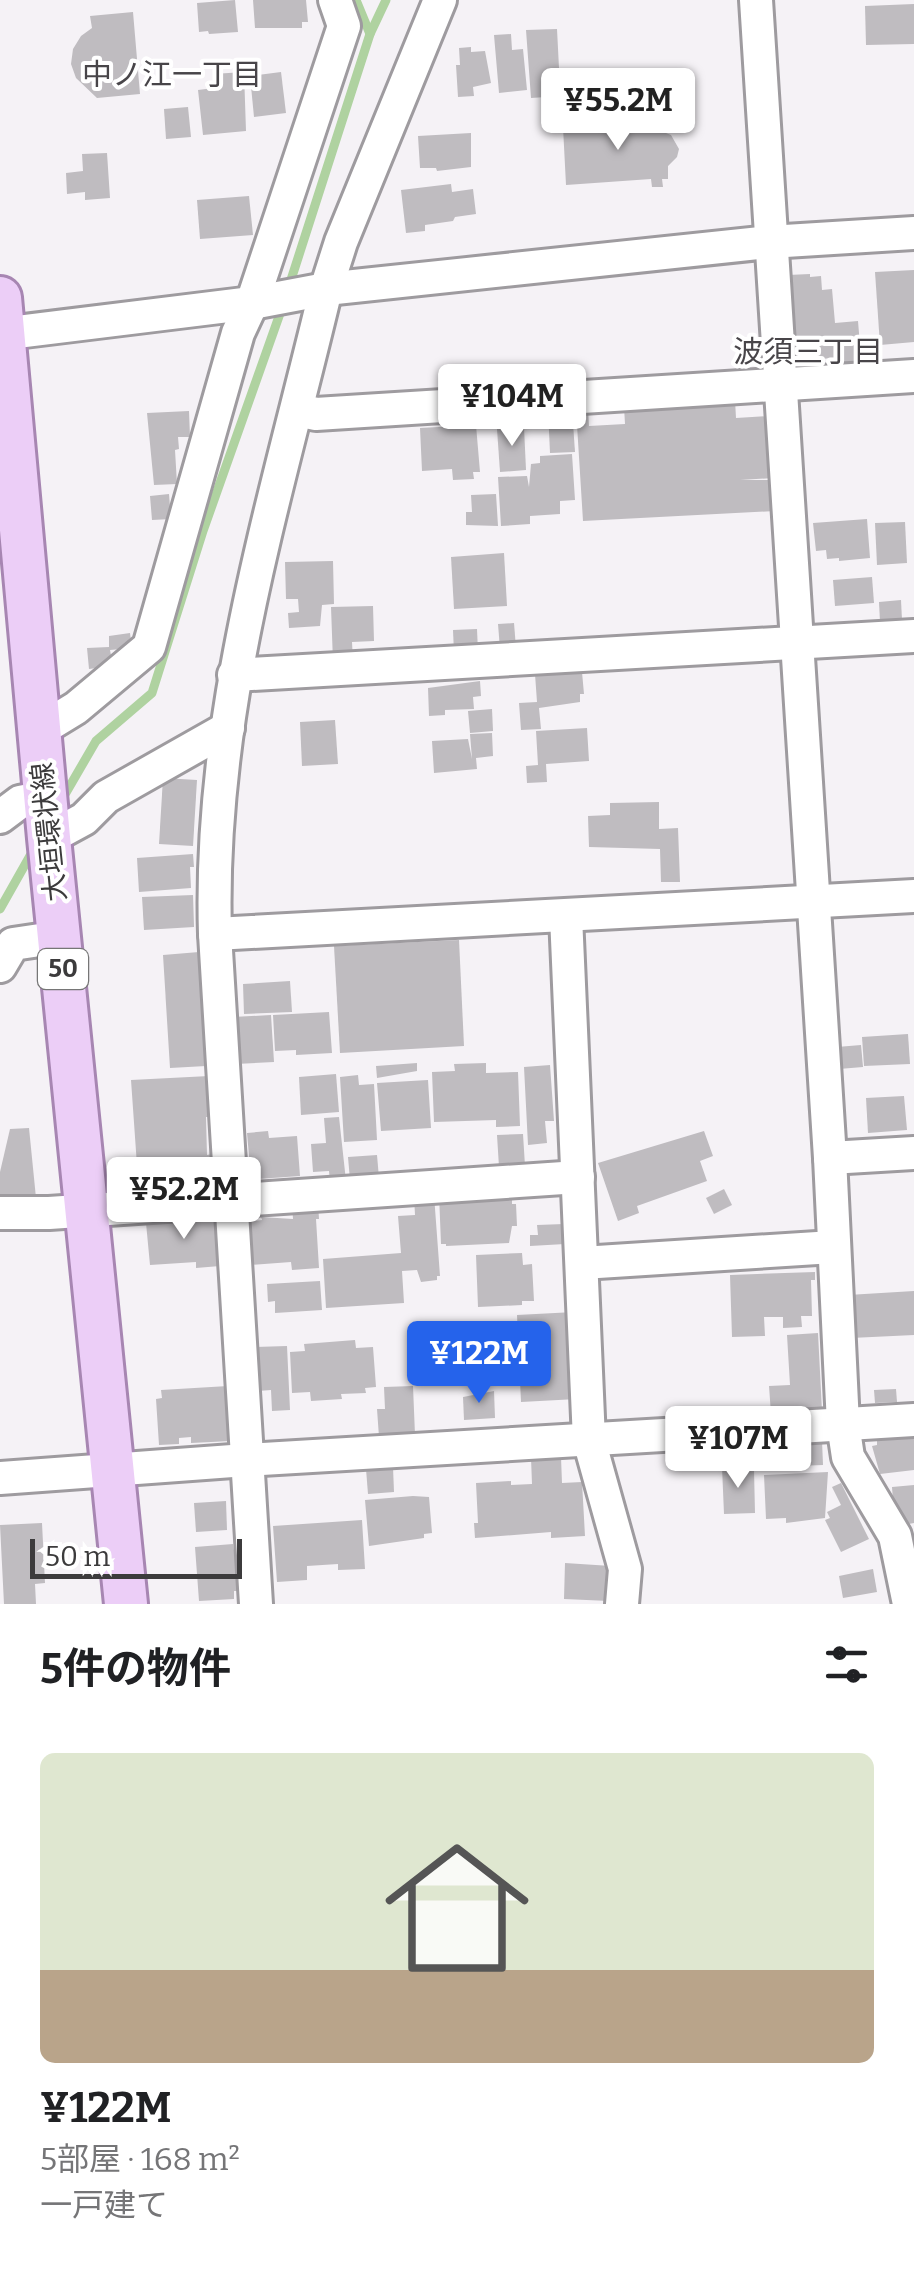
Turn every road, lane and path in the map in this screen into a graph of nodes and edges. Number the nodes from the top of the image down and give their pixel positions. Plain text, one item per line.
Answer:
1 (440, 0) edge
2 (756, 0) edge
3 (346, 9) edge
4 (914, 233) edge
5 (769, 242) junction
6 (326, 288) junction
7 (252, 303) junction
8 (1, 322) edge
9 (914, 376) edge
10 (780, 385) junction
11 (296, 410) junction
12 (914, 636) edge
13 (798, 643) junction
14 (234, 675) junction
15 (228, 728) junction
16 (40, 730) junction
17 (0, 817) edge
18 (47, 818) junction
19 (914, 896) edge
20 (814, 902) junction
21 (566, 916) junction
22 (214, 934) junction
23 (60, 936) junction
24 (0, 966) edge
25 (914, 1153) edge
26 (830, 1158) junction
27 (578, 1178) junction
28 (232, 1200) junction
29 (86, 1210) junction
30 (0, 1213) edge
31 (833, 1247) junction
32 (582, 1264) junction
33 (914, 1420) edge
34 (843, 1424) junction
35 (589, 1440) junction
36 (246, 1460) junction
37 (114, 1470) junction
38 (0, 1478) edge
39 (126, 1604) edge
40 (256, 1604) edge
41 (622, 1604) edge
42 (909, 1604) edge

1 - 6 street
2 - 5 street
3 - 7 street
4 - 5 street
5 - 6 street
5 - 10 street
6 - 7 street
6 - 11 street
7 - 8 street
7 - 16 street
8 - 16 main road, 大垣環状線 / 50
9 - 10 street
10 - 11 street
10 - 13 street
11 - 14 street
12 - 13 street
13 - 14 street
13 - 20 street
14 - 15 street
15 - 18 street
15 - 22 street
16 - 18 main road, 大垣環状線 / 50
17 - 18 street
18 - 23 main road, 大垣環状線 / 50
19 - 20 street
20 - 21 street
20 - 26 street
21 - 22 street
21 - 27 street
22 - 28 street
23 - 24 street
23 - 29 main road, 大垣環状線 / 50
25 - 26 street
26 - 31 street
27 - 28 street
27 - 32 street
28 - 29 street
28 - 36 street
29 - 30 street
29 - 37 main road, 大垣環状線 / 50
31 - 32 street
31 - 34 street
32 - 35 street
33 - 34 street
34 - 35 street
34 - 42 street
35 - 36 street
35 - 41 street
36 - 37 street
36 - 40 street
37 - 38 street
37 - 39 main road, 大垣環状線 / 50

